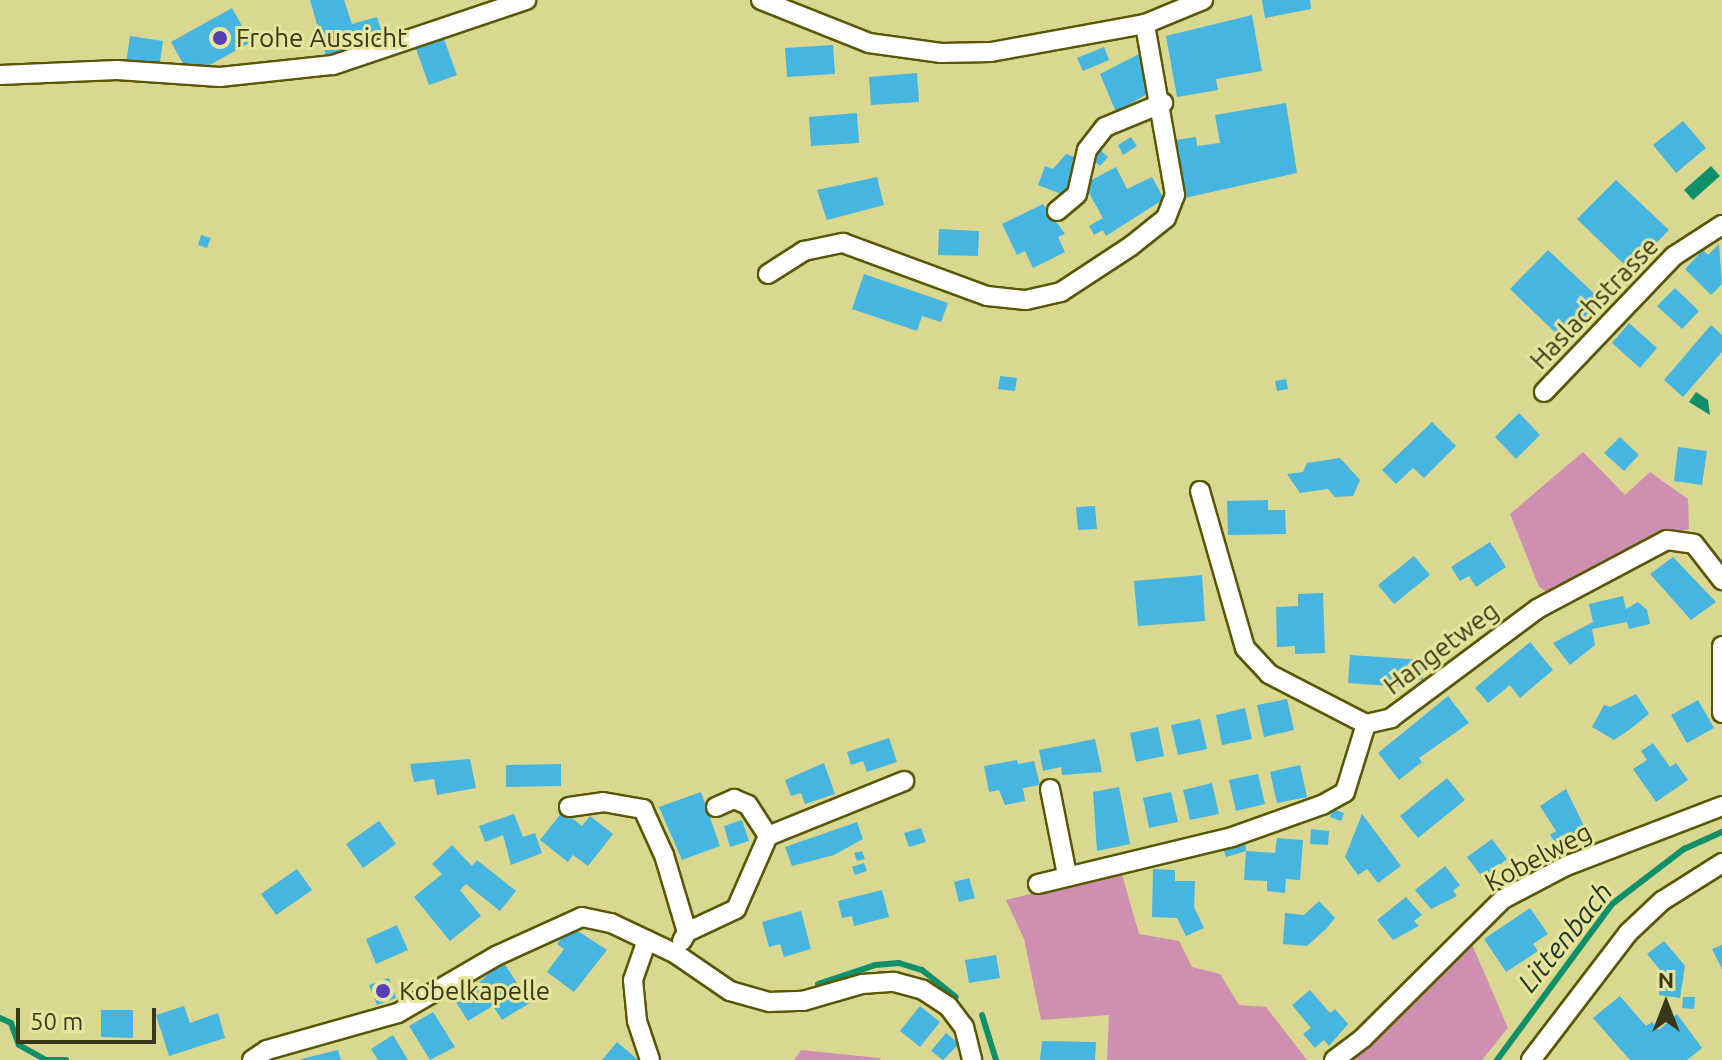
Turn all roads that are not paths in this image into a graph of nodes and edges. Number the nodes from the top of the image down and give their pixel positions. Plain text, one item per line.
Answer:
1 (526, 0) edge
2 (761, 0) edge
3 (1203, 0) edge
4 (1145, 24) junction
5 (0, 75) edge
6 (1163, 103) junction
7 (1057, 211) dead end
8 (1722, 225) edge
9 (768, 274) dead end
10 (1544, 392) dead end
11 (1200, 491) dead end
12 (1722, 580) edge
13 (1722, 646) edge
14 (1722, 713) edge
15 (1366, 724) junction
16 (904, 781) dead end
17 (1050, 789) dead end
18 (1722, 806) edge
19 (569, 807) dead end
20 (716, 807) dead end
21 (768, 836) junction
22 (1722, 863) edge
23 (1067, 875) junction
24 (1038, 884) dead end
25 (687, 932) junction
26 (647, 940) junction
27 (676, 954) junction
28 (258, 1058) edge
29 (650, 1060) edge
30 (972, 1060) edge
31 (1334, 1060) edge
32 (1531, 1060) edge

1 - 5 street
2 - 4 street
3 - 4 street
4 - 6 street
6 - 7 street
6 - 9 street
8 - 10 street, Haslachstrasse
11 - 15 street, Hangetweg
12 - 15 street, Hangetweg
13 - 14 street
15 - 23 street
16 - 21 street
17 - 23 street
18 - 31 street, Kobelweg
19 - 25 street
20 - 21 street
21 - 25 street
22 - 32 street
23 - 24 street
25 - 27 street
26 - 27 street
26 - 28 street
26 - 29 street
27 - 30 street

